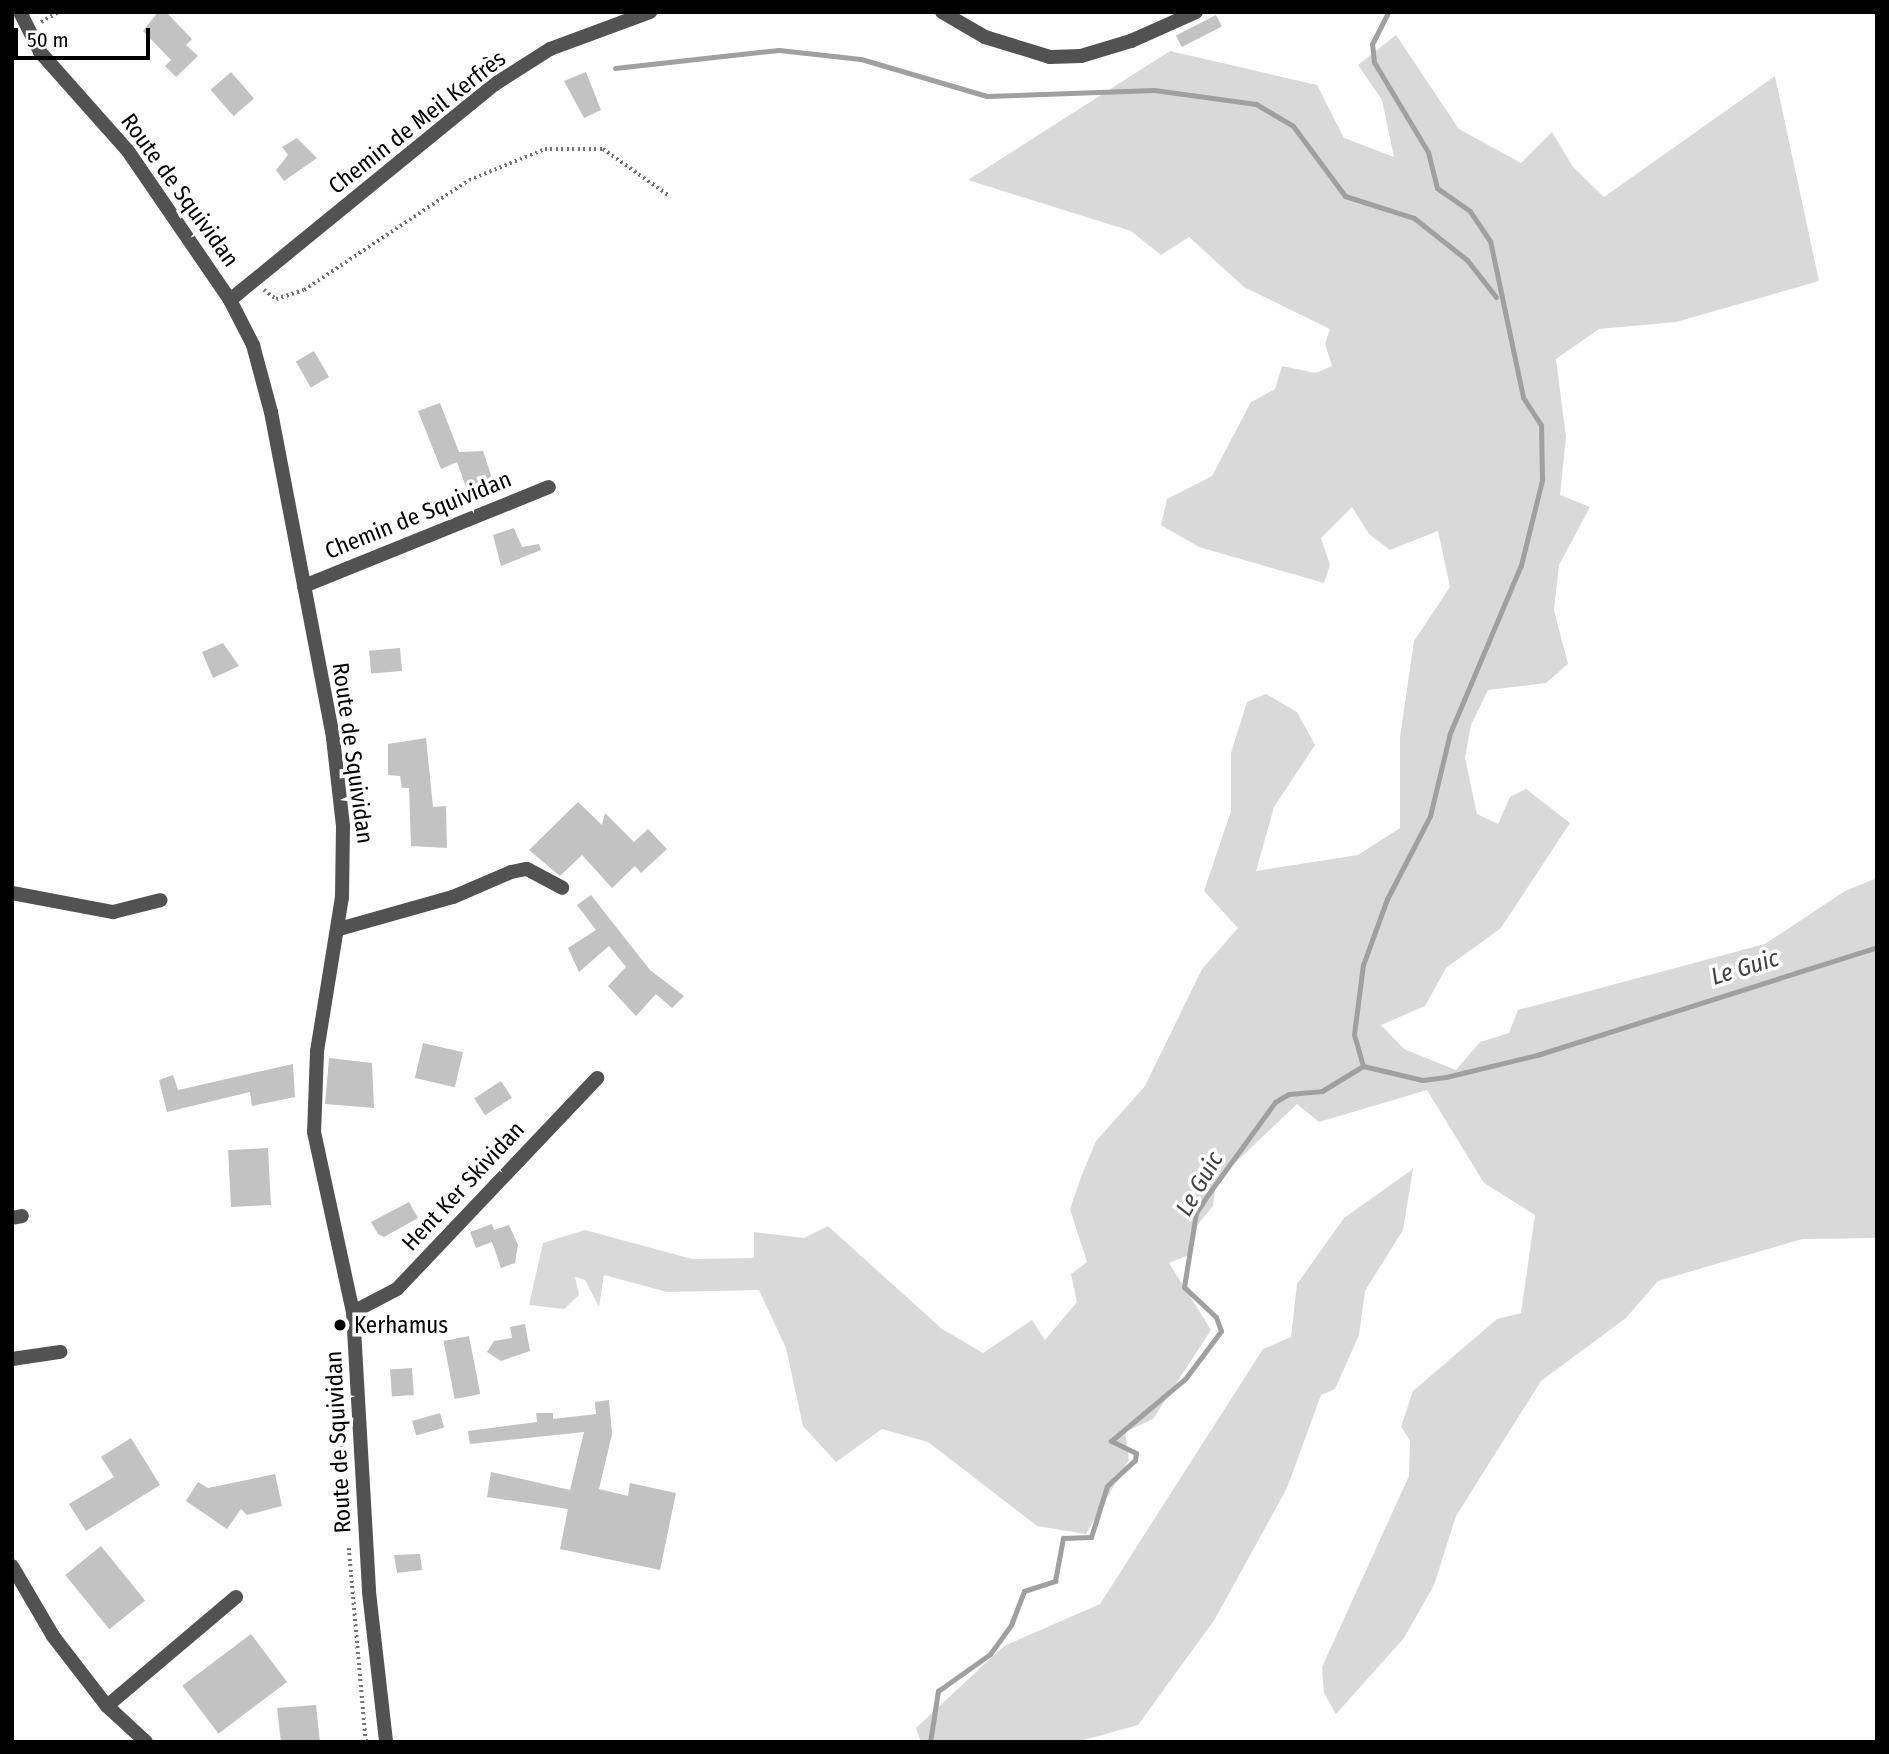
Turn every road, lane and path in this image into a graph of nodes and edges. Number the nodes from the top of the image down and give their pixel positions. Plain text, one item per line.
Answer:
1 (20, 12) edge
2 (650, 12) edge
3 (942, 12) edge
4 (1196, 12) edge
5 (27, 30) junction
6 (12, 36) edge
7 (667, 195) dead end
8 (253, 283) junction
9 (230, 300) junction
10 (549, 486) dead end
11 (304, 586) junction
12 (562, 888) dead end
13 (12, 893) edge
14 (162, 900) dead end
15 (339, 929) junction
16 (597, 1078) dead end
17 (353, 1312) junction
18 (60, 1352) dead end
19 (356, 1357) junction
20 (12, 1359) edge
21 (346, 1466) dead end
22 (348, 1533) dead end
23 (12, 1566) edge
24 (236, 1597) dead end
25 (107, 1706) junction
26 (146, 1742) edge
27 (366, 1742) edge
28 (386, 1742) edge

1 - 5 street, Route de Squividan
2 - 8 street, Chemin de Meil Kerfrès
3 - 4 street
5 - 6 street
5 - 9 street, Route de Squividan
7 - 8 path
8 - 9 street, Chemin de Meil Kerfrès
9 - 11 street, Route de Squividan
10 - 11 street, Chemin de Squividan
11 - 15 street, Route de Squividan
12 - 15 street
13 - 14 street
15 - 17 street, Route de Squividan
16 - 17 street, Hent Ker Skividan
17 - 19 street, Route de Squividan
18 - 20 street
19 - 21 path
19 - 28 street, Route de Squividan
22 - 27 path
23 - 25 street
24 - 25 street
25 - 26 street

